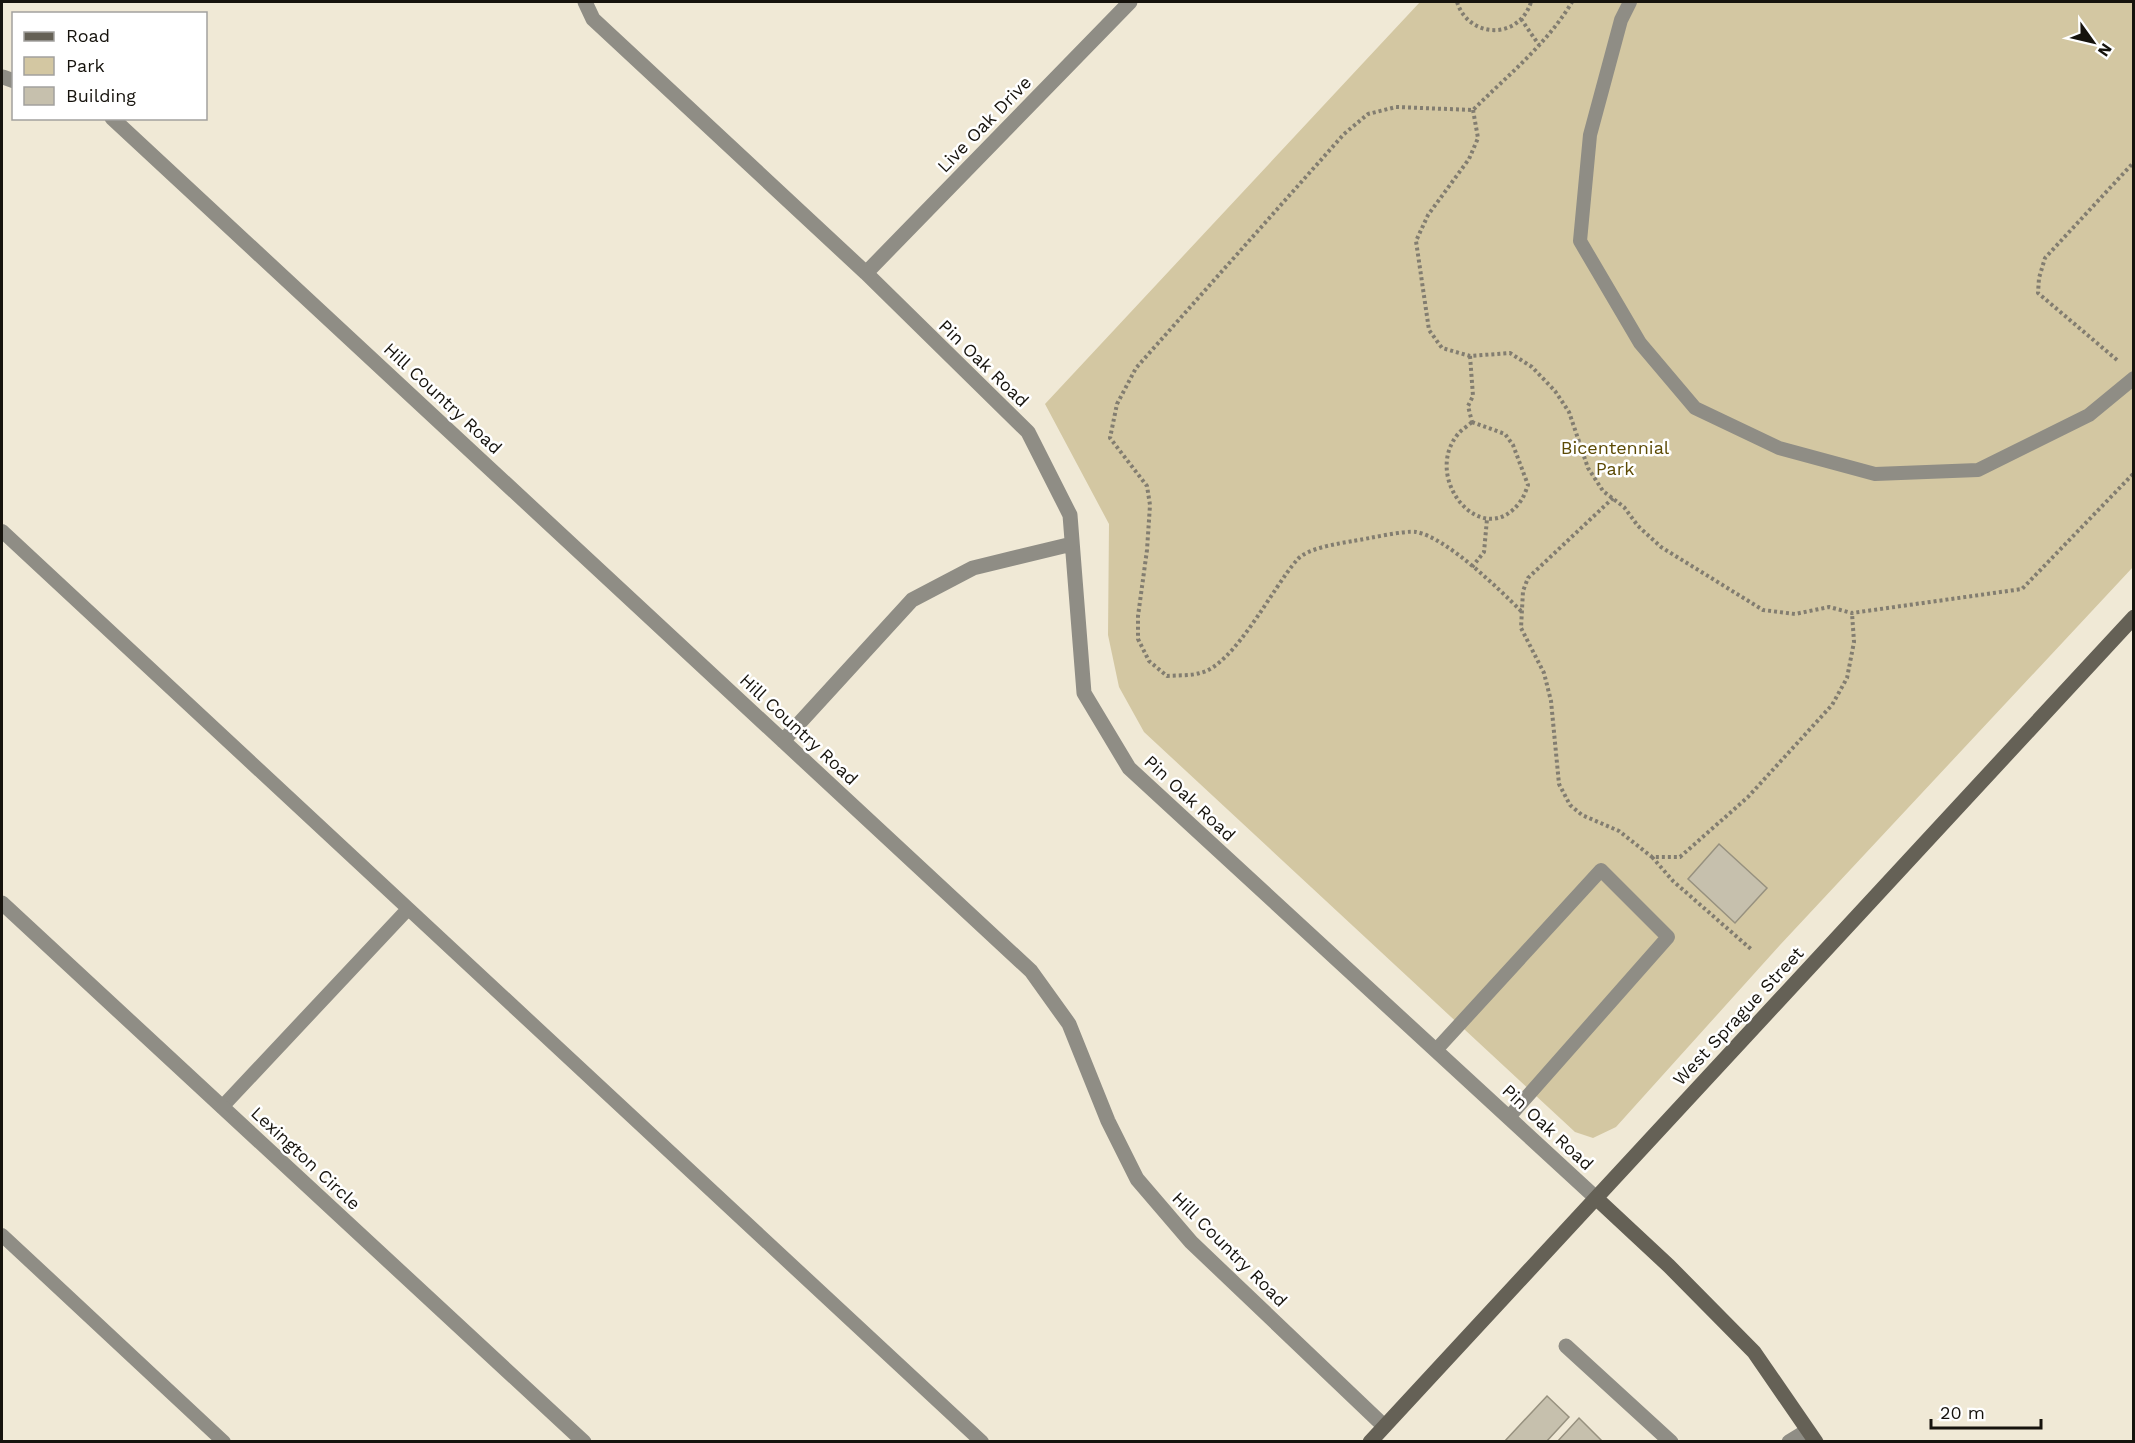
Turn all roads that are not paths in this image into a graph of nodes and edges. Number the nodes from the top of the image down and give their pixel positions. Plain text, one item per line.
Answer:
1 (585, 2) edge
2 (1130, 2) edge
3 (1630, 2) edge
4 (114, 120) edge
5 (866, 273) junction
6 (2133, 378) edge
7 (2, 531) edge
8 (1072, 544) junction
9 (2133, 617) edge
10 (783, 741) junction
11 (2, 903) edge
12 (408, 909) junction
13 (1436, 1050) junction
14 (222, 1107) junction
15 (1509, 1117) junction
16 (1596, 1198) junction
17 (2, 1235) edge
18 (1566, 1346) dead end
19 (1384, 1426) junction
20 (1811, 1436) edge
21 (224, 1442) edge
22 (584, 1442) edge
23 (982, 1442) edge
24 (1370, 1442) edge
25 (1671, 1442) edge
26 (1789, 1442) edge

1 - 5 street, Pin Oak Road
2 - 5 street, Live Oak Drive
3 - 6 lane
4 - 10 street, Hill Country Road
5 - 8 street, Pin Oak Road
7 - 12 lane
8 - 10 street
8 - 13 street, Pin Oak Road
9 - 16 street, West Sprague Street
10 - 19 street, Hill Country Road
11 - 14 street, Lexington Circle
12 - 14 lane
12 - 23 lane
13 - 15 street, Pin Oak Road
13 - 15 lane
14 - 22 street, Lexington Circle
15 - 16 street, Pin Oak Road
16 - 19 street, West Sprague Street
16 - 20 street, Pin Oak Road
17 - 21 lane
18 - 25 street
19 - 24 street, West Sprague Street
20 - 26 street

